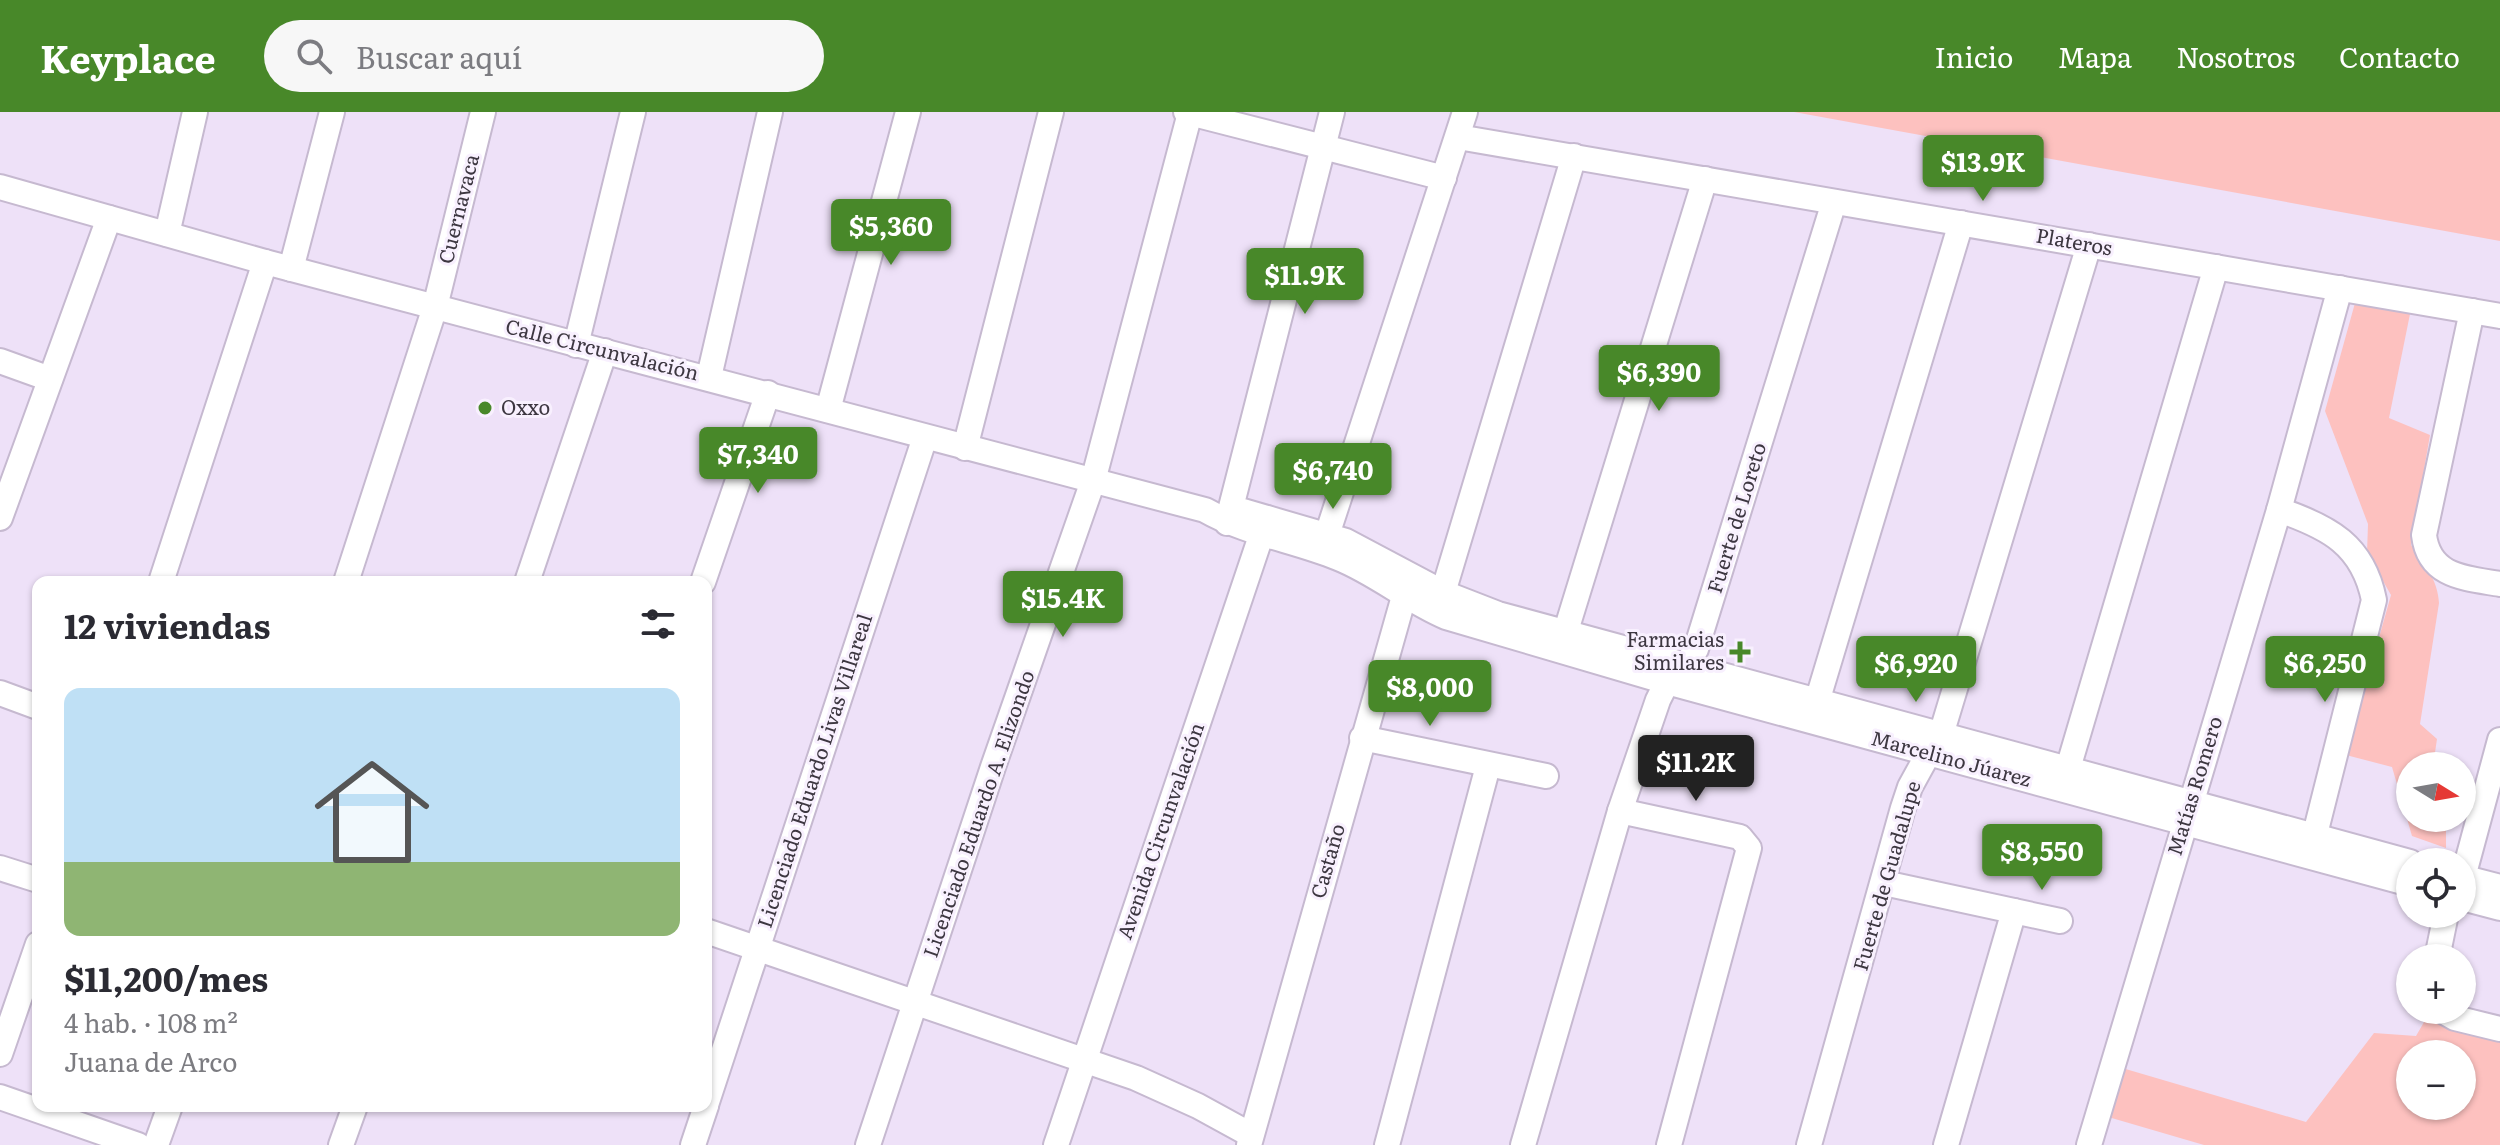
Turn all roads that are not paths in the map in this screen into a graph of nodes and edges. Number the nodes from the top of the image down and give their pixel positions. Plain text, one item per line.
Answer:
1 (195, 112) edge
2 (332, 112) edge
3 (483, 112) edge
4 (633, 112) edge
5 (770, 112) edge
6 (908, 112) edge
7 (1051, 112) edge
8 (1332, 112) edge
9 (1465, 112) edge
10 (1188, 113) edge
11 (1458, 137) junction
12 (1323, 147) junction
13 (1574, 156) junction
14 (1444, 178) junction
15 (1705, 179) junction
16 (0, 187) edge
17 (1834, 202) junction
18 (109, 218) junction
19 (1961, 223) junction
20 (167, 234) junction
21 (2089, 245) junction
22 (265, 262) junction
23 (2216, 267) junction
24 (291, 269) junction
25 (2340, 288) junction
26 (435, 307) junction
27 (2472, 311) junction
28 (2500, 316) edge
29 (576, 345) junction
30 (605, 351) junction
31 (0, 361) edge
32 (709, 377) junction
33 (50, 379) junction
34 (768, 393) junction
35 (828, 410) junction
36 (925, 437) junction
37 (965, 448) junction
38 (1093, 481) junction
39 (2279, 510) junction
40 (1228, 515) junction
41 (0, 518) edge
42 (1264, 526) junction
43 (1327, 535) junction
44 (163, 576) edge
45 (348, 576) edge
46 (529, 576) edge
47 (705, 576) edge
48 (2500, 584) edge
49 (1407, 586) junction
50 (1440, 603) junction
51 (1563, 642) junction
52 (1676, 674) junction
53 (0, 693) edge
54 (32, 705) edge
55 (1815, 711) junction
56 (1362, 738) junction
57 (2500, 740) edge
58 (1935, 744) junction
59 (1488, 766) junction
60 (1546, 776) dead end
61 (2065, 779) junction
62 (1620, 811) junction
63 (2186, 812) junction
64 (2312, 845) junction
65 (2471, 848) edge
66 (2396, 860) edge
67 (0, 868) edge
68 (32, 878) edge
69 (2396, 878) edge
70 (1884, 883) junction
71 (2476, 884) edge
72 (2500, 887) edge
73 (2476, 892) edge
74 (2500, 908) edge
75 (2014, 911) junction
76 (2060, 921) dead end
77 (712, 933) edge
78 (756, 948) junction
79 (32, 961) edge
80 (916, 1001) junction
81 (2476, 1023) edge
82 (2500, 1029) edge
83 (0, 1054) edge
84 (1085, 1059) junction
85 (712, 1078) edge
86 (0, 1097) edge
87 (32, 1108) edge
88 (43, 1112) edge
89 (168, 1112) edge
90 (353, 1112) edge
91 (701, 1112) edge
92 (1250, 1140) edge
93 (138, 1145) edge
94 (156, 1145) edge
95 (341, 1145) edge
96 (693, 1145) edge
97 (868, 1145) edge
98 (1056, 1145) edge
99 (1387, 1145) edge
100 (1523, 1145) edge
101 (1669, 1145) edge
102 (1809, 1145) edge
103 (1946, 1145) edge
104 (2089, 1145) edge

1 - 20 street
2 - 24 street
3 - 26 street, Cuernavaca
4 - 29 street
5 - 32 street
6 - 35 street
7 - 37 street
8 - 12 street
9 - 11 street
10 - 12 street
10 - 38 street, Licenciado Eduardo A. Elizondo
11 - 13 street, Plateros
11 - 14 street
12 - 14 street
12 - 40 street
13 - 15 street, Plateros
13 - 50 street
14 - 43 street
15 - 17 street, Plateros
15 - 51 street
16 - 18 street, Calle Circunvalación
17 - 19 street, Plateros
17 - 52 street, Fuerte de Loreto
18 - 20 street, Calle Circunvalación
18 - 33 street
19 - 21 street, Plateros
19 - 55 street
20 - 22 street, Calle Circunvalación
21 - 23 street, Plateros
21 - 58 street, Fuerte de Guadalupe
22 - 24 street, Calle Circunvalación
22 - 44 street
23 - 25 street, Plateros
23 - 61 street
24 - 26 street, Calle Circunvalación
25 - 27 street, Plateros
25 - 39 street, Matías Romero
26 - 29 street, Calle Circunvalación
26 - 45 street, Cuernavaca
27 - 28 street, Plateros
27 - 48 street
29 - 30 street, Calle Circunvalación
30 - 32 street, Calle Circunvalación
30 - 46 street
31 - 33 street
32 - 34 street, Calle Circunvalación
33 - 41 street
34 - 35 street, Calle Circunvalación
34 - 47 street
35 - 36 street, Calle Circunvalación
36 - 37 street, Calle Circunvalación
36 - 78 street, Licenciado Eduardo Livas Villareal
37 - 38 street, Calle Circunvalación
38 - 40 street, Calle Circunvalación
38 - 80 street, Licenciado Eduardo A. Elizondo
39 - 63 street, Matías Romero
39 - 64 street
40 - 42 street, Calle Circunvalación
42 - 43 street, Calle Circunvalación
42 - 49 street, Calle Circunvalación
42 - 84 street, Avenida Circunvalación
43 - 49 street, Calle Circunvalación
49 - 50 street, Marcelino Júarez
49 - 56 street, Castaño
50 - 51 street, Marcelino Júarez
51 - 52 street, Marcelino Júarez
52 - 55 street, Marcelino Júarez
52 - 62 street, Fuerte de Loreto
53 - 54 street
55 - 58 street, Marcelino Júarez
56 - 59 street
56 - 92 street, Castaño
57 - 65 street
58 - 61 street, Marcelino Júarez
58 - 70 street, Fuerte de Guadalupe
59 - 60 street
59 - 99 street
61 - 63 street, Marcelino Júarez
62 - 100 street, Fuerte de Loreto
62 - 101 street
63 - 64 street, Marcelino Júarez
63 - 104 street, Matías Romero
64 - 66 street, Marcelino Júarez
64 - 69 street, Marcelino Júarez
67 - 68 street
70 - 75 street
70 - 102 street, Fuerte de Guadalupe
71 - 72 street
73 - 74 street
75 - 76 street
75 - 103 street
77 - 78 street
78 - 80 street
78 - 85 street, Licenciado Eduardo Livas Villareal
79 - 83 street
80 - 84 street
80 - 97 street, Licenciado Eduardo A. Elizondo
81 - 82 street
84 - 92 street
84 - 98 street, Avenida Circunvalación
86 - 87 street
88 - 93 street
89 - 94 street
90 - 95 street
91 - 96 street, Licenciado Eduardo Livas Villareal

